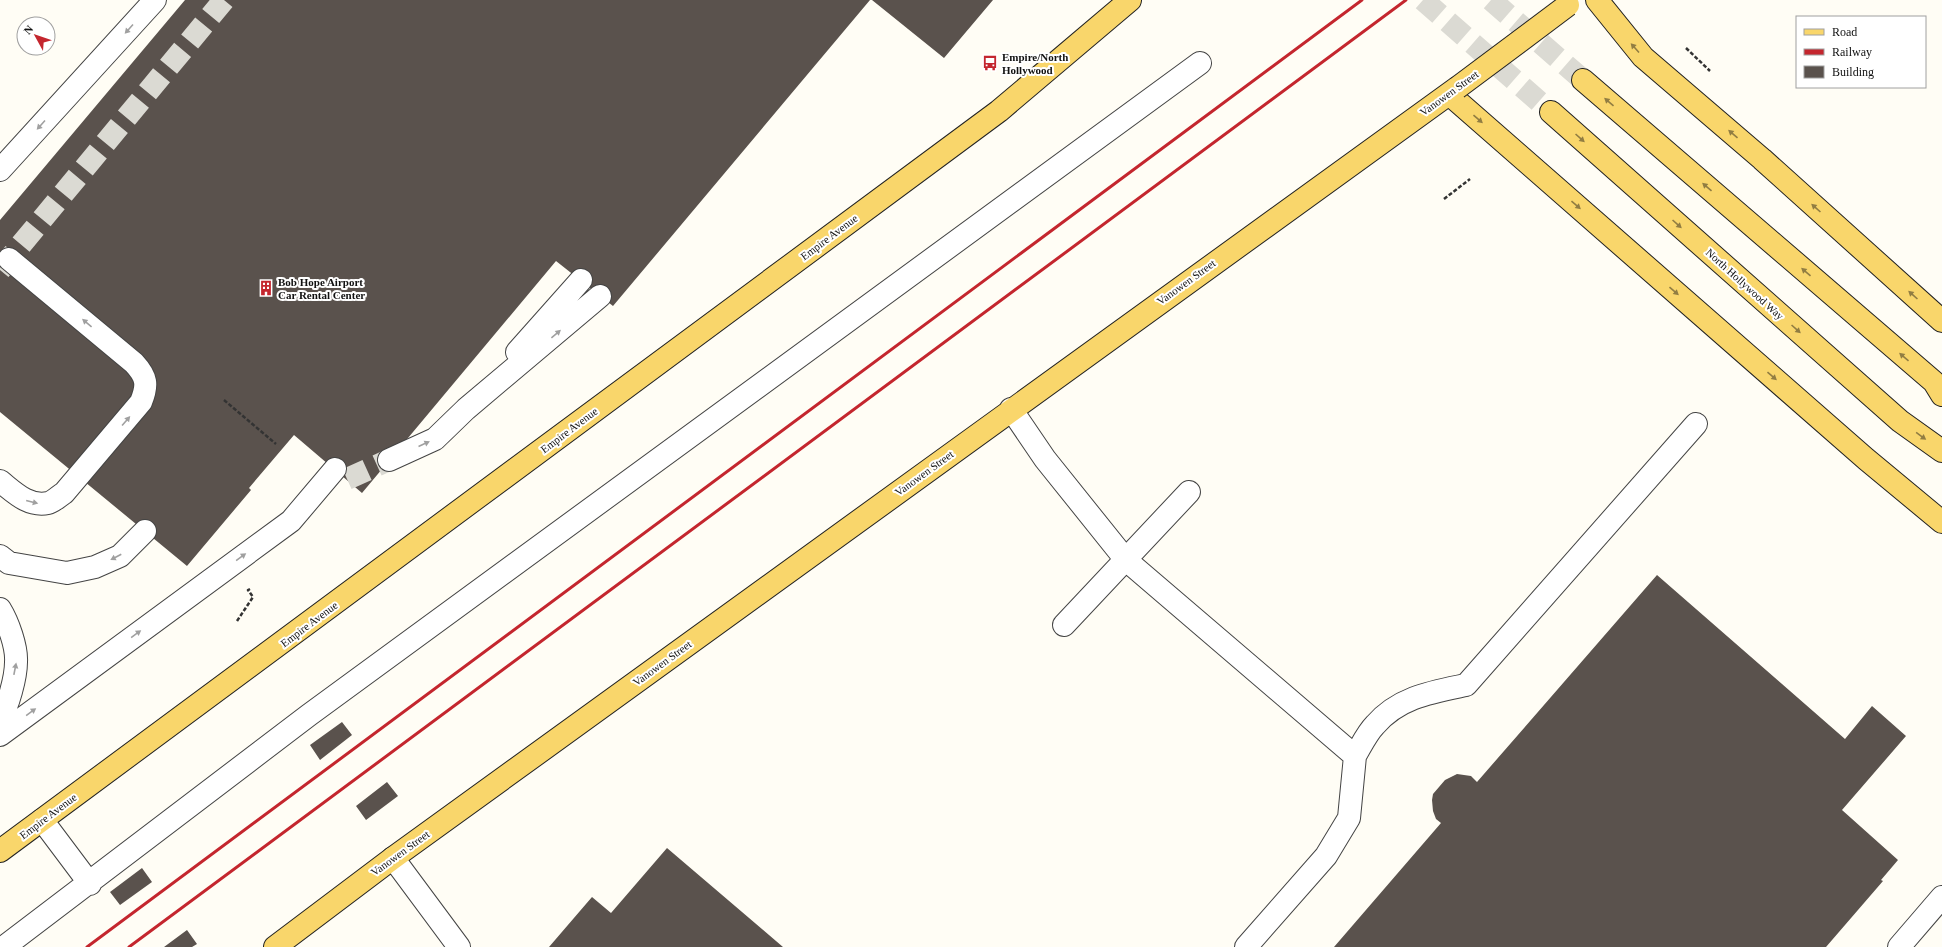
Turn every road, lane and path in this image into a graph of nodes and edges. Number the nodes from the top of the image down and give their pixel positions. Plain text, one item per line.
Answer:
1 (155, 0) edge
2 (1130, 0) edge
3 (1597, 0) edge
4 (1571, 2) edge
5 (1114, 8) edge
6 (1686, 48) dead end
7 (1200, 63) dead end
8 (1710, 71) dead end
9 (1583, 80) tunnel mouth
10 (1453, 91) junction
11 (1551, 112) tunnel mouth
12 (0, 170) edge
13 (1470, 179) dead end
14 (1444, 199) dead end
15 (9, 259) dead end
16 (581, 280) dead end
17 (600, 296) dead end
18 (1942, 321) edge
19 (1942, 395) edge
20 (224, 400) dead end
21 (466, 409) junction
22 (1012, 409) junction
23 (1696, 424) dead end
24 (276, 444) dead end
25 (1942, 452) edge
26 (389, 460) tunnel mouth
27 (341, 474) tunnel mouth
28 (0, 481) edge
29 (1189, 492) dead end
30 (1942, 522) edge
31 (145, 531) dead end
32 (0, 556) edge
33 (1126, 560) junction
34 (0, 609) edge
35 (1064, 625) dead end
36 (0, 719) edge
37 (0, 735) edge
38 (1355, 756) junction
39 (42, 820) junction
40 (0, 851) edge
41 (392, 858) junction
42 (90, 884) junction
43 (1942, 897) edge
44 (4, 947) edge
45 (275, 947) edge
46 (459, 947) edge
47 (1246, 947) edge
48 (1899, 947) edge

1 -> 12 lane
2 - 5 main road, Empire Avenue
18 -> 3 main road
4 - 10 main road, Vanowen Street, bridge
5 - 39 main road, Empire Avenue
6 - 8 path
7 - 42 lane
19 -> 9 main road
10 - 22 main road, Vanowen Street
10 -> 30 main road
11 -> 25 main road, North Hollywood Way
13 - 14 path
28 -> 15 lane
16 - 21 lane
21 -> 17 lane
20 - 24 path
26 -> 21 lane
22 - 33 lane
22 - 41 main road, Vanowen Street
23 - 38 lane
37 -> 27 lane
29 - 33 lane
31 -> 32 lane
33 - 35 lane
33 - 38 lane
36 -> 34 lane
38 - 47 lane
39 - 40 main road, Empire Avenue
39 - 42 lane
41 - 45 main road, Vanowen Street
41 - 46 lane
42 - 44 lane
43 - 48 lane

